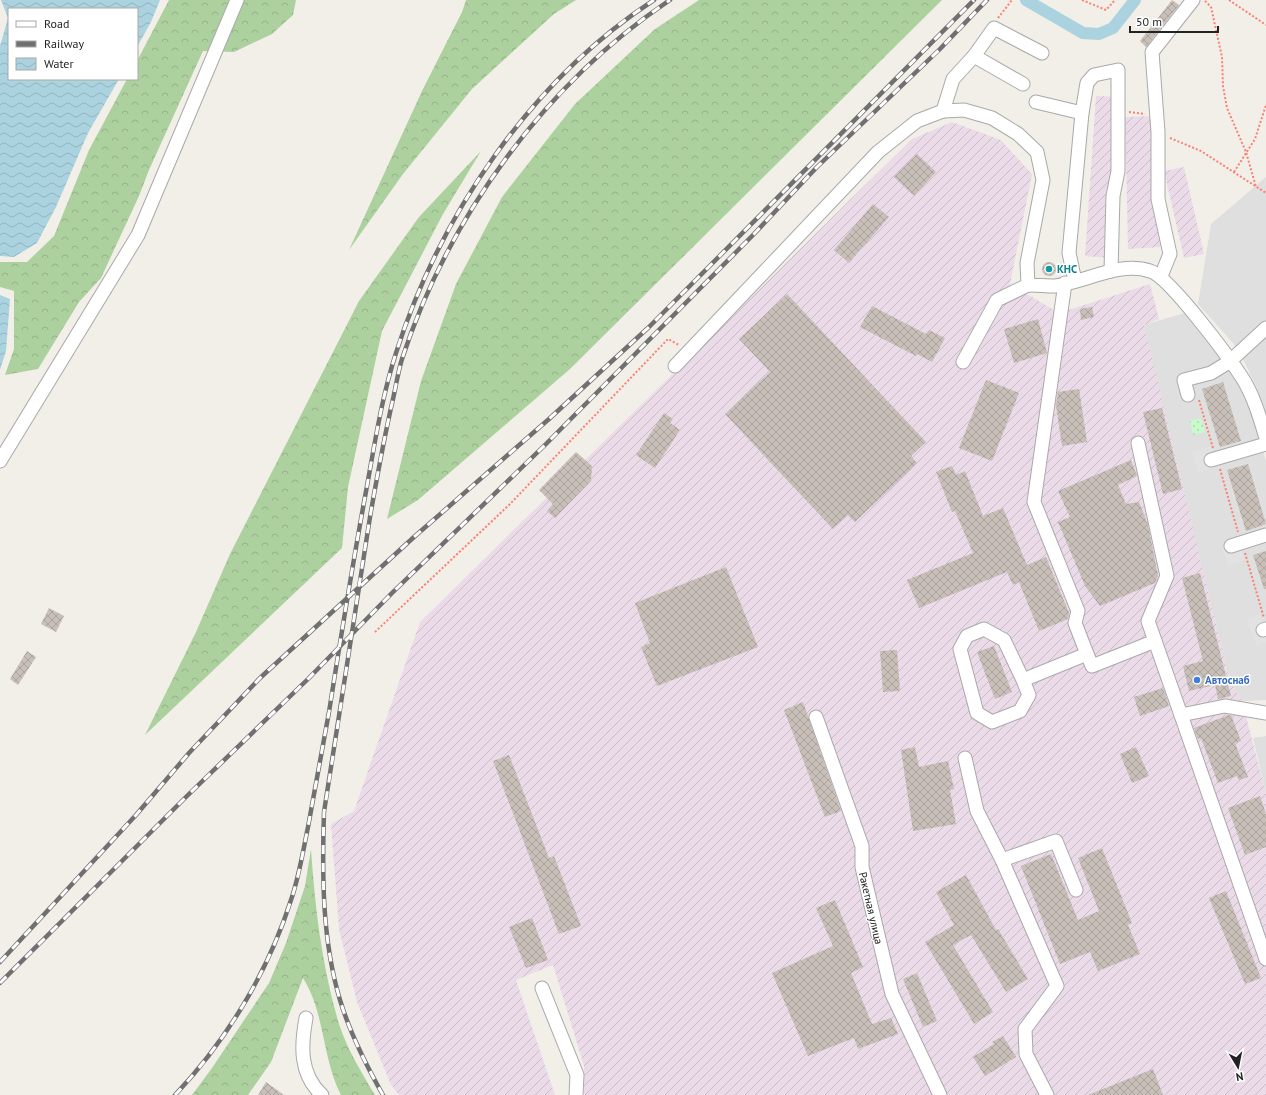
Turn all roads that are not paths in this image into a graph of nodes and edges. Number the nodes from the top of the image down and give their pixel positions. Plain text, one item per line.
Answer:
1 (237, 0) edge
2 (1193, 0) edge
3 (1042, 53) dead end
4 (974, 56) junction
5 (1023, 84) dead end
6 (1036, 102) dead end
7 (943, 111) junction
8 (1082, 113) junction
9 (1112, 271) junction
10 (1161, 276) junction
11 (1070, 282) junction
12 (1028, 285) junction
13 (1266, 328) edge
14 (963, 362) dead end
15 (1229, 362) junction
16 (675, 366) dead end
17 (1188, 395) dead end
18 (1266, 438) edge
19 (1138, 443) dead end
20 (1266, 444) edge
21 (1214, 459) road end
22 (0, 461) edge
23 (1266, 535) edge
24 (1236, 545) road end
25 (1155, 642) junction
26 (1087, 654) junction
27 (1023, 680) junction
28 (1266, 713) edge
29 (1180, 715) junction
30 (816, 717) dead end
31 (965, 758) dead end
32 (1002, 860) junction
33 (1076, 890) dead end
34 (1266, 959) edge
35 (542, 988) dead end
36 (306, 1018) dead end
37 (322, 1095) edge
38 (576, 1095) edge
39 (940, 1095) edge
40 (1048, 1095) edge

1 - 22 street
2 - 10 street
3 - 4 street
4 - 5 street
4 - 7 street
6 - 8 street
7 - 12 street
7 - 16 street
8 - 9 street
8 - 11 street
9 - 10 street
9 - 11 street
10 - 15 street
11 - 12 street
11 - 26 street
12 - 14 street
13 - 15 street
15 - 17 street
15 - 18 street
19 - 25 street
20 - 21 street
23 - 24 street
25 - 26 street
25 - 29 street
26 - 27 street
27 - 27 street
28 - 29 street
29 - 34 street
30 - 39 street, Ракетная улица
31 - 32 street
32 - 33 street
32 - 40 street
35 - 38 street
36 - 37 street

